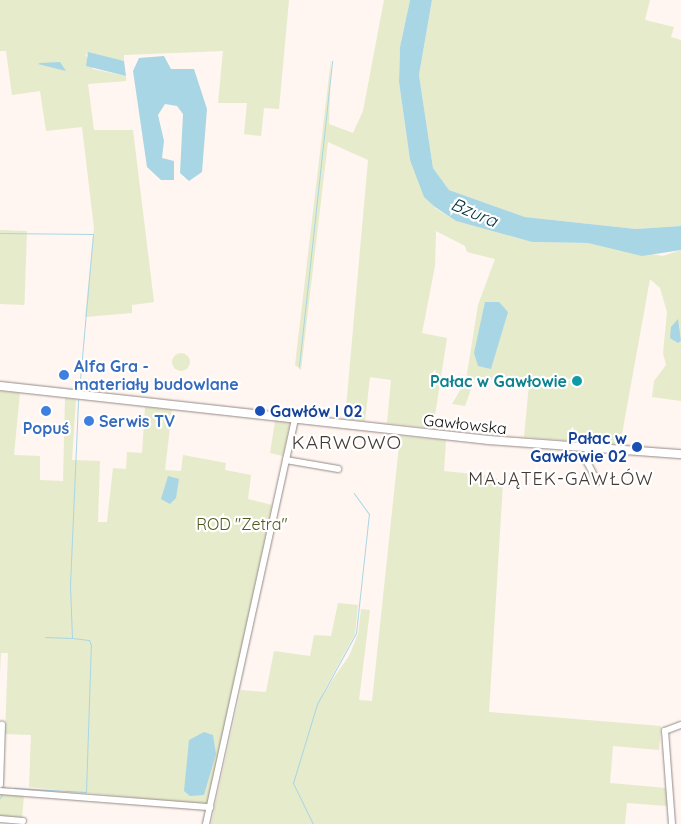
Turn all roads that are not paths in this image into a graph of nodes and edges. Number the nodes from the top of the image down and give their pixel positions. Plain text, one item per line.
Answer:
1 (0, 386) edge
2 (295, 420) junction
3 (588, 450) junction
4 (681, 454) edge
5 (286, 460) junction
6 (338, 469) dead end
7 (598, 482) dead end
8 (681, 725) edge
9 (2, 726) dead end
10 (0, 785) edge
11 (0, 791) edge
12 (210, 807) junction
13 (0, 819) edge
14 (23, 821) dead end
15 (206, 824) edge
16 (672, 824) edge

1 - 2 street, Gawłowska
2 - 3 street, Gawłowska
2 - 5 street
3 - 4 street, Gawłowska
3 - 7 street
5 - 6 street
5 - 12 street
8 - 16 street
9 - 10 street
11 - 12 street
12 - 15 street
13 - 14 street

